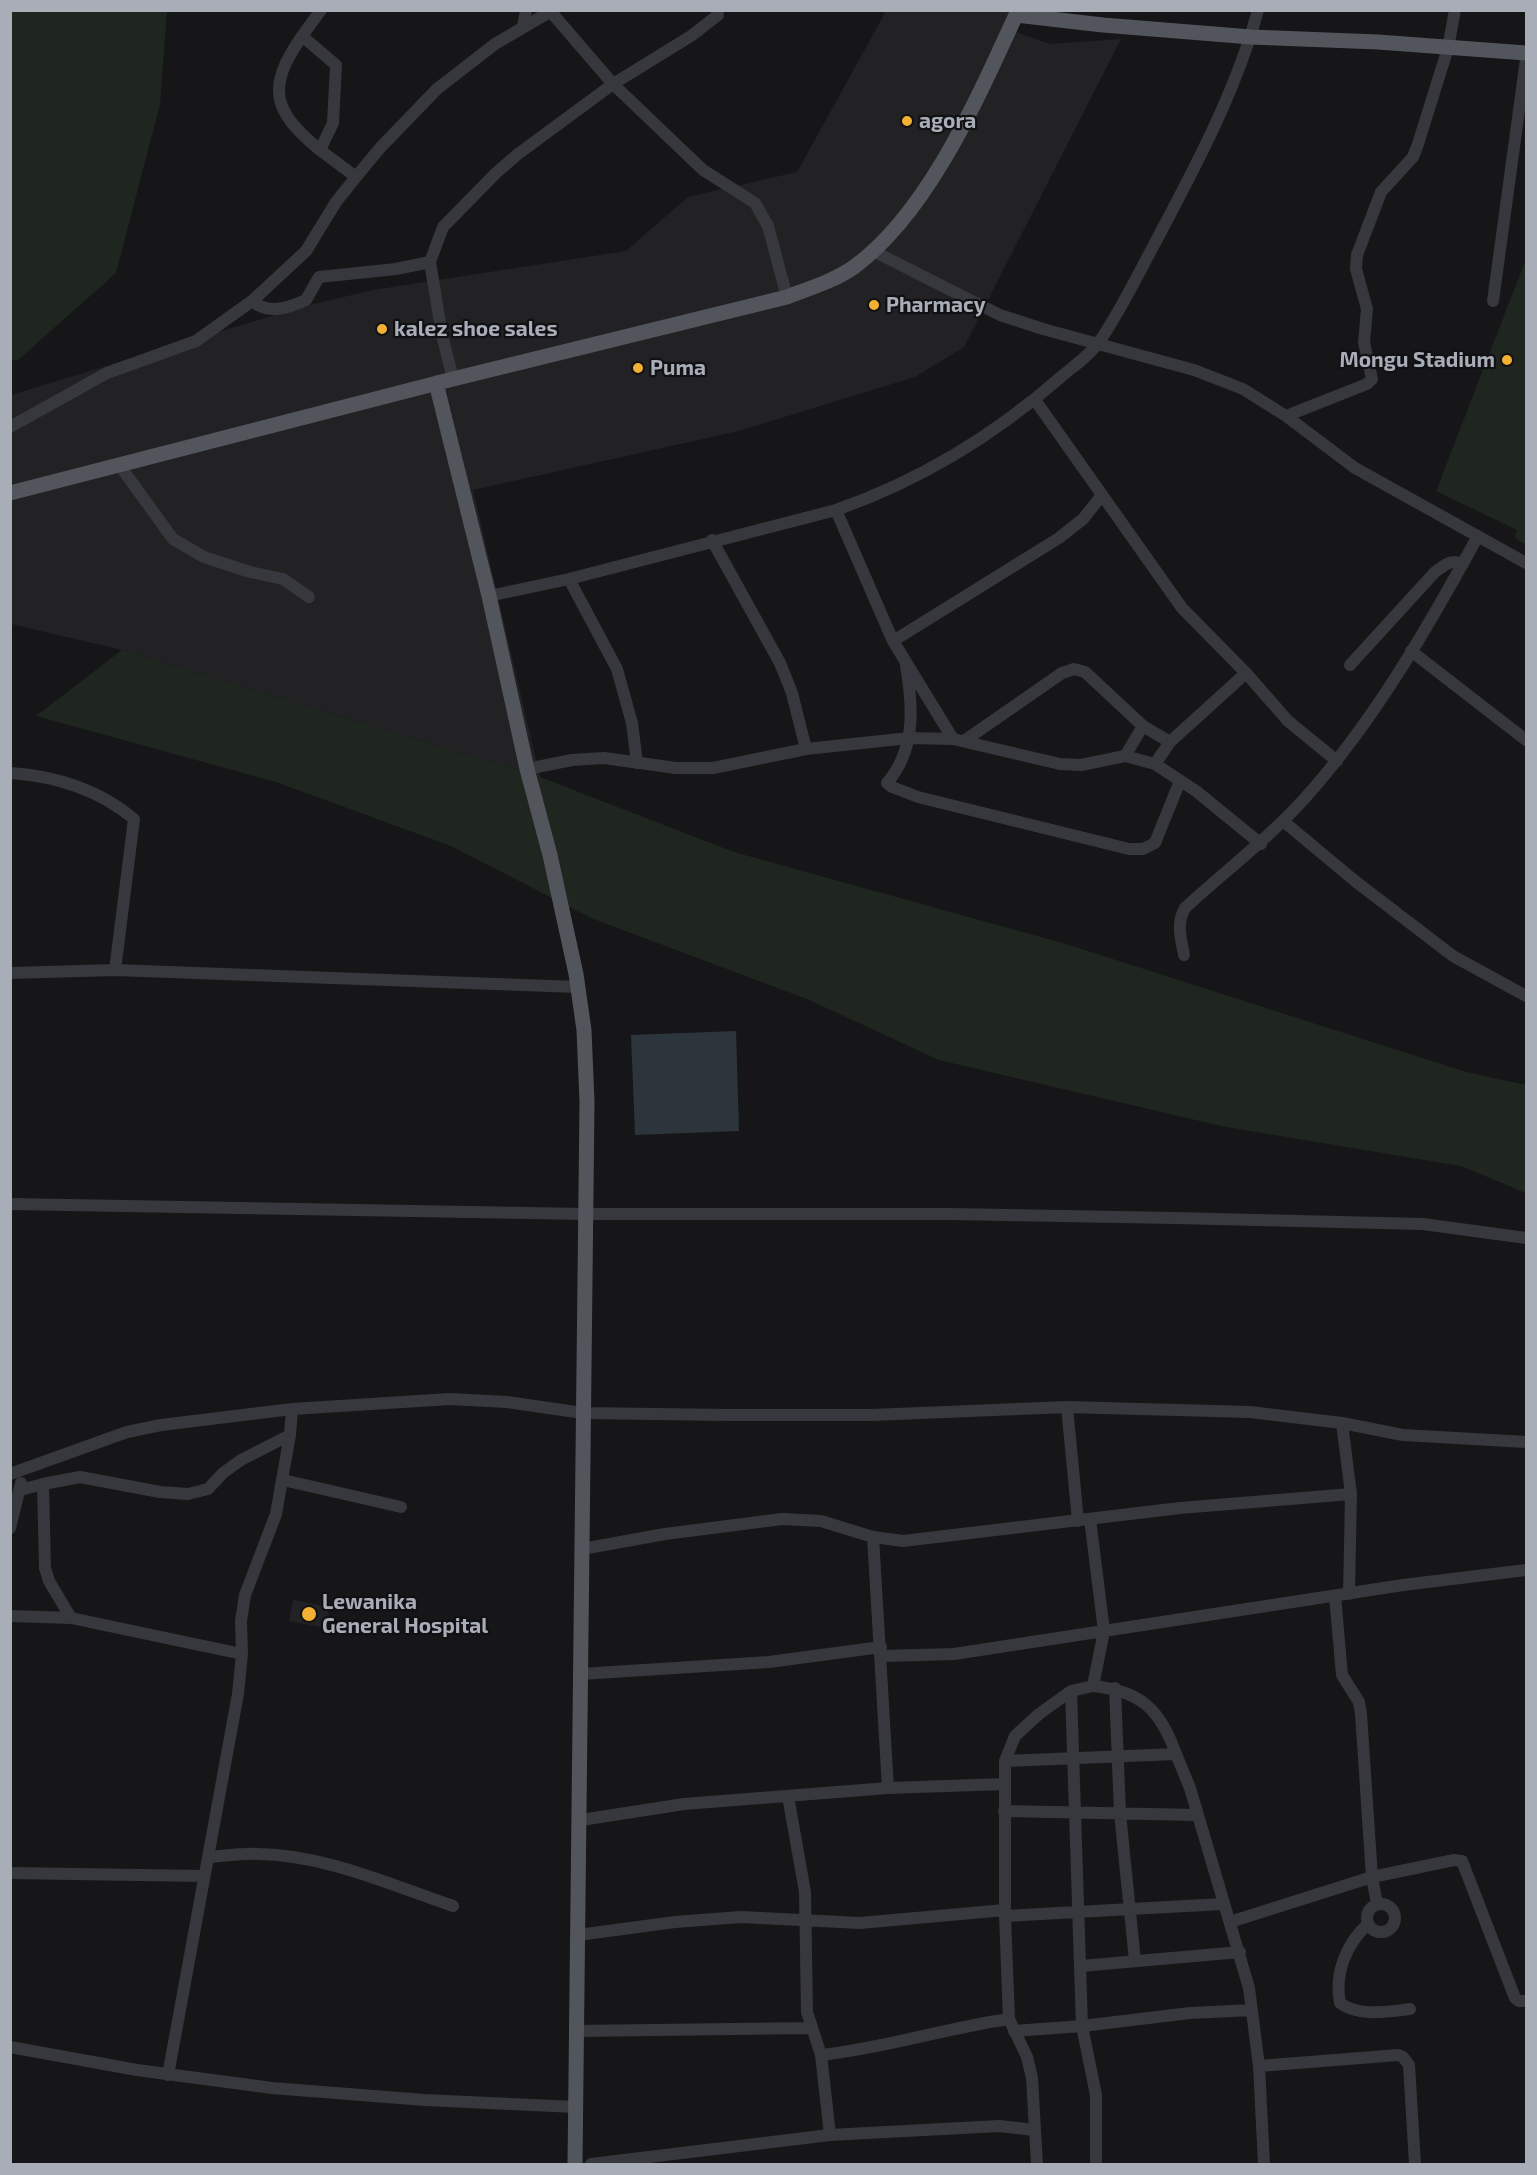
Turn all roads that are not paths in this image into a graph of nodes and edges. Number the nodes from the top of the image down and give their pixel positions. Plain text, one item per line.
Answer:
1 (321, 10) edge
2 (526, 10) edge
3 (1258, 10) edge
4 (1455, 10) edge
5 (552, 11) edge
6 (1017, 13) edge
7 (718, 15) dead end
8 (523, 27) junction
9 (302, 36) junction
10 (1251, 38) junction
11 (1448, 48) junction
12 (1527, 53) edge
13 (1527, 59) edge
14 (613, 84) junction
15 (320, 150) junction
16 (356, 177) junction
17 (873, 251) junction
18 (430, 262) junction
19 (787, 297) junction
20 (252, 301) junction
21 (1493, 301) dead end
22 (1098, 344) junction
23 (453, 379) junction
24 (436, 383) junction
25 (1035, 400) junction
26 (1286, 416) junction
27 (10, 427) edge
28 (120, 466) junction
29 (10, 493) edge
30 (1102, 495) junction
31 (836, 510) junction
32 (1478, 536) junction
33 (712, 540) junction
34 (1527, 563) edge
35 (1463, 564) junction
36 (569, 579) junction
37 (489, 596) junction
38 (309, 597) dead end
39 (893, 642) junction
40 (1411, 651) junction
41 (1350, 665) dead end
42 (906, 666) junction
43 (1246, 673) junction
44 (1143, 726) junction
45 (909, 738) junction
46 (959, 740) junction
47 (1527, 740) edge
48 (1170, 742) junction
49 (806, 749) junction
50 (1125, 756) junction
51 (1337, 761) junction
52 (637, 762) junction
53 (1155, 764) junction
54 (527, 769) junction
55 (10, 773) edge
56 (1180, 781) junction
57 (1283, 821) junction
58 (1261, 844) junction
59 (1184, 955) dead end
60 (115, 970) junction
61 (10, 973) edge
62 (577, 987) junction
63 (1527, 996) edge
64 (10, 1204) edge
65 (585, 1214) junction
66 (1527, 1238) edge
67 (1067, 1407) junction
68 (292, 1409) junction
69 (583, 1413) junction
70 (1342, 1423) junction
71 (290, 1435) junction
72 (1527, 1442) edge
73 (24, 1470) junction
74 (10, 1474) edge
75 (283, 1480) junction
76 (43, 1484) junction
77 (20, 1491) junction
78 (1351, 1494) junction
79 (402, 1507) dead end
80 (1084, 1520) junction
81 (10, 1528) edge
82 (873, 1537) junction
83 (582, 1548) junction
84 (1527, 1570) edge
85 (1350, 1594) junction
86 (1335, 1596) junction
87 (10, 1616) edge
88 (72, 1618) junction
89 (1104, 1631) junction
90 (881, 1652) junction
91 (242, 1654) junction
92 (581, 1674) junction
93 (1093, 1686) junction
94 (1115, 1688) junction
95 (1071, 1691) junction
96 (1176, 1754) junction
97 (1118, 1755) junction
98 (1072, 1758) junction
99 (1005, 1761) junction
100 (1005, 1784) junction
101 (888, 1788) junction
102 (788, 1796) junction
103 (1004, 1811) junction
104 (1074, 1812) junction
105 (1120, 1813) junction
106 (1197, 1815) junction
107 (581, 1820) junction
108 (208, 1857) junction
109 (10, 1873) edge
110 (203, 1876) junction
111 (1372, 1876) junction
112 (1222, 1904) junction
113 (1377, 1904) junction
114 (453, 1906) dead end
115 (1131, 1908) junction
116 (1077, 1912) junction
117 (1005, 1913) junction
118 (805, 1919) junction
119 (1230, 1922) junction
120 (1368, 1924) junction
121 (578, 1935) junction
122 (1240, 1952) junction
123 (1135, 1961) junction
124 (1081, 1966) junction
125 (1527, 2001) edge
126 (1410, 2009) dead end
127 (1252, 2010) junction
128 (1012, 2025) junction
129 (1083, 2025) junction
130 (810, 2028) junction
131 (576, 2031) junction
132 (10, 2047) edge
133 (821, 2055) junction
134 (1259, 2066) junction
135 (168, 2074) junction
136 (575, 2107) junction
137 (1035, 2130) junction
138 (830, 2135) junction
139 (575, 2164) edge
140 (591, 2164) edge
141 (1037, 2164) edge
142 (1096, 2164) edge
143 (1264, 2164) edge
144 (1415, 2164) edge

1 - 9 street
2 - 8 street
3 - 10 street
4 - 11 street
5 - 8 street
5 - 14 street
6 - 10 main road
6 - 17 main road
7 - 14 street
8 - 16 street
9 - 15 street
9 - 15 street
10 - 11 main road
10 - 22 street
11 - 12 main road
11 - 26 street
13 - 21 street
14 - 18 street
14 - 19 street
15 - 16 street
16 - 20 street
17 - 19 main road
17 - 22 street
18 - 20 street
18 - 23 street
19 - 23 main road
20 - 27 street
22 - 25 street
22 - 26 street
23 - 24 main road
24 - 28 main road
24 - 37 main road
25 - 30 street
25 - 31 street
26 - 32 street
28 - 29 main road
28 - 38 street
30 - 39 street
30 - 43 street
31 - 33 street
31 - 39 street
32 - 34 street
32 - 35 street
33 - 36 street
33 - 49 street
35 - 40 street
35 - 41 street
36 - 37 street
36 - 52 street
37 - 54 main road
39 - 42 street
40 - 47 street
40 - 51 street
42 - 45 street
42 - 46 street
43 - 48 street
43 - 51 street
44 - 46 street
44 - 48 street
44 - 50 street
45 - 46 street
45 - 49 street
45 - 56 street
46 - 50 street
48 - 53 street
49 - 52 street
50 - 53 street
51 - 57 street
52 - 54 street
53 - 56 street
54 - 62 main road
55 - 60 street
56 - 58 street
57 - 58 street
57 - 63 street
58 - 59 street
60 - 61 street
60 - 62 street
62 - 65 main road
64 - 65 street
65 - 66 street
65 - 69 main road
67 - 69 street
67 - 70 street
67 - 80 street
68 - 69 street
68 - 71 street
68 - 73 street
69 - 83 main road
70 - 72 street
70 - 78 street
71 - 75 street
71 - 76 street
73 - 74 street
73 - 77 street
75 - 79 street
75 - 91 street
76 - 77 street
76 - 88 street
77 - 81 street
78 - 80 street
78 - 85 street
80 - 82 street
80 - 89 street
82 - 83 street
82 - 90 street
83 - 92 main road
84 - 85 street
85 - 86 street
86 - 89 street
86 - 111 street
87 - 88 street
88 - 91 street
89 - 90 street
89 - 93 street
90 - 92 street
90 - 101 street
91 - 108 street
92 - 107 main road
93 - 94 street
93 - 95 street
94 - 96 street
94 - 97 street
95 - 98 street
95 - 99 street
96 - 97 street
96 - 106 street
97 - 98 street
97 - 105 street
98 - 99 street
98 - 104 street
99 - 100 street
100 - 101 street
100 - 103 street
101 - 102 street
102 - 107 street
102 - 118 street
103 - 104 street
103 - 117 street
104 - 105 street
104 - 116 street
105 - 106 street
105 - 115 street
106 - 112 street
107 - 121 main road
108 - 110 street
108 - 114 street
109 - 110 street
110 - 135 street
111 - 113 street
111 - 119 street
111 - 125 street
112 - 115 street
112 - 119 street
113 - 120 street
113 - 120 street
115 - 116 street
115 - 123 street
116 - 117 street
116 - 124 street
117 - 118 street
117 - 128 street
118 - 121 street
118 - 130 street
119 - 122 street
120 - 126 street
121 - 131 main road
122 - 123 street
122 - 127 street
123 - 124 street
124 - 129 street
127 - 129 street
127 - 134 street
128 - 129 street
128 - 133 street
128 - 137 street
129 - 142 street
130 - 131 street
130 - 133 street
131 - 136 main road
132 - 135 street
133 - 138 street
134 - 143 street
134 - 144 street
135 - 136 street
136 - 139 main road
137 - 138 street
137 - 141 street
138 - 140 street

